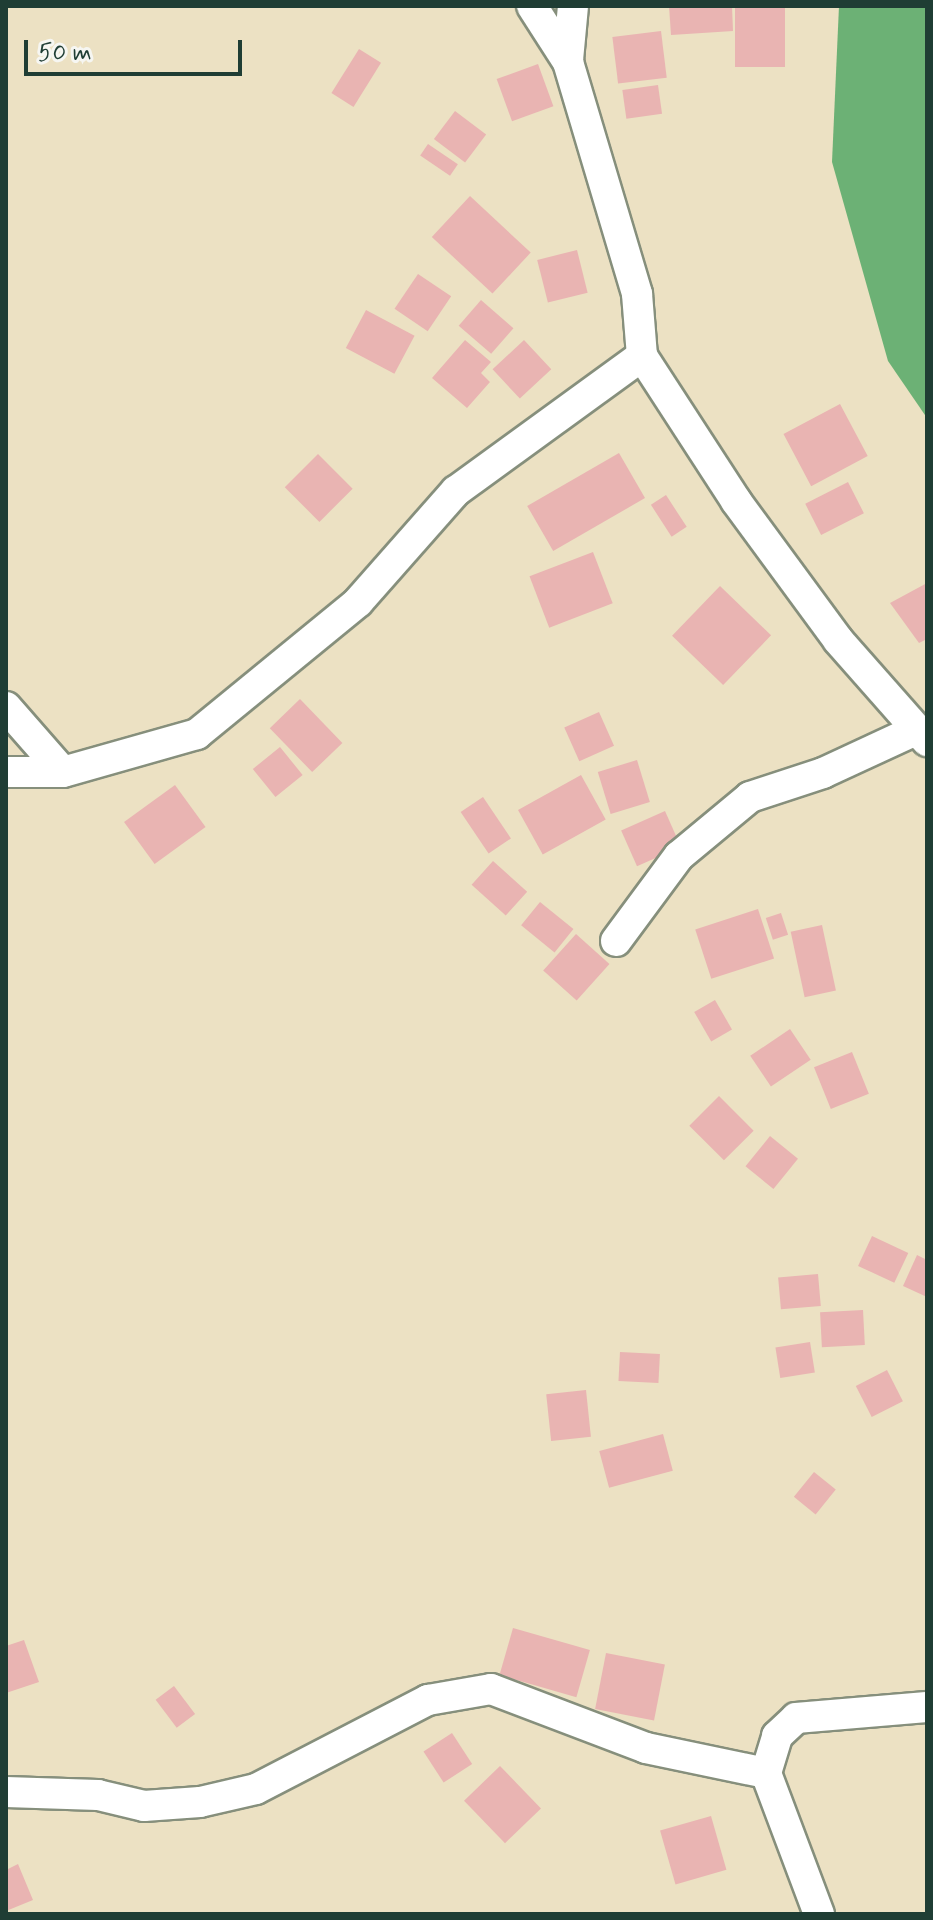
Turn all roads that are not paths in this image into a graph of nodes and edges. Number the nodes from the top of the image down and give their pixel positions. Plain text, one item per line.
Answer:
1 (532, 6) edge
2 (573, 6) edge
3 (568, 62) junction
4 (642, 356) junction
5 (6, 707) edge
6 (921, 735) edge
7 (6, 772) edge
8 (63, 772) junction
9 (616, 941) dead end
10 (927, 1707) edge
11 (766, 1773) junction
12 (6, 1792) edge
13 (819, 1914) edge

1 - 3 street
2 - 3 street
3 - 4 street
4 - 6 street
4 - 8 street
5 - 8 street
6 - 9 street
7 - 8 street
10 - 11 street
11 - 12 street
11 - 13 street

